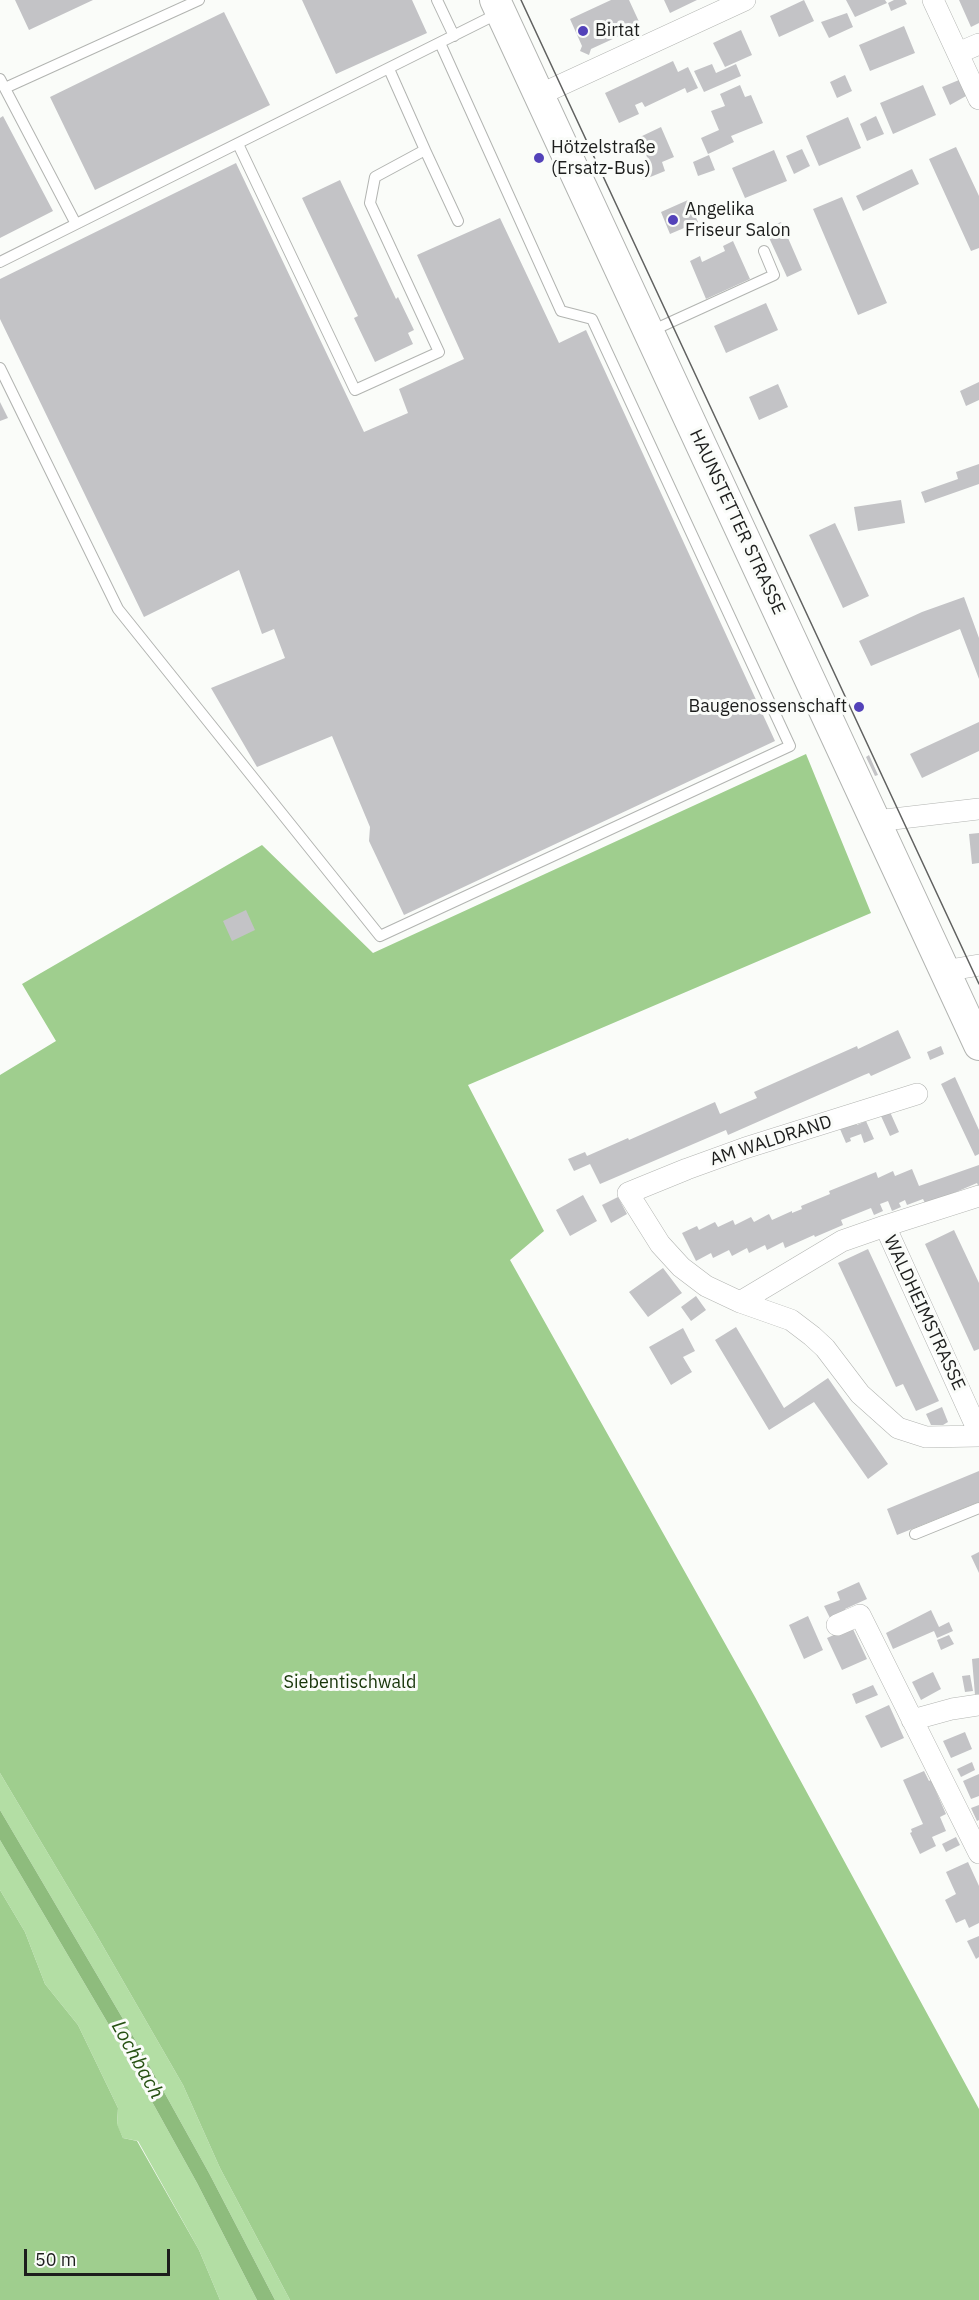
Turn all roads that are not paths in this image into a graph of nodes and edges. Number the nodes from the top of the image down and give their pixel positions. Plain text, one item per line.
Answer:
1 (199, 0) edge
2 (437, 0) edge
3 (745, 0) edge
4 (933, 0) edge
5 (498, 6) edge
6 (453, 36) junction
7 (440, 43) junction
8 (979, 44) edge
9 (958, 53) junction
10 (389, 69) junction
11 (2, 84) edge
12 (539, 95) junction
13 (979, 99) edge
14 (238, 144) junction
15 (425, 150) junction
16 (458, 221) dead end
17 (76, 224) junction
18 (764, 251) dead end
19 (0, 262) edge
20 (649, 332) junction
21 (0, 368) edge
22 (979, 809) edge
23 (876, 821) junction
24 (979, 965) edge
25 (944, 971) junction
26 (979, 1045) edge
27 (916, 1094) dead end
28 (979, 1196) edge
29 (885, 1226) junction
30 (740, 1302) junction
31 (979, 1435) edge
32 (979, 1508) edge
33 (915, 1534) dead end
34 (837, 1625) dead end
35 (979, 1705) edge
36 (912, 1720) junction
37 (979, 1853) edge

1 - 11 lane
2 - 6 lane
3 - 12 street
4 - 9 street
5 - 6 lane
5 - 12 main road, HAUNSTETTER STRASSE
6 - 7 lane
7 - 10 lane
7 - 21 lane
8 - 9 street
9 - 13 street
10 - 14 lane
10 - 15 lane
11 - 17 lane
12 - 20 main road, HAUNSTETTER STRASSE
14 - 15 lane
14 - 17 lane
15 - 16 lane
17 - 19 lane
18 - 20 lane
20 - 23 main road, HAUNSTETTER STRASSE
22 - 23 street
23 - 25 main road, HAUNSTETTER STRASSE
24 - 25 street
25 - 26 main road, HAUNSTETTER STRASSE
27 - 30 street, AM WALDRAND
28 - 29 street, WALDHEIMSTRASSE
29 - 30 street, WALDHEIMSTRASSE
29 - 31 street, WALDHEIMSTRASSE
30 - 31 street
32 - 33 lane
34 - 36 street
35 - 36 street
36 - 37 street

